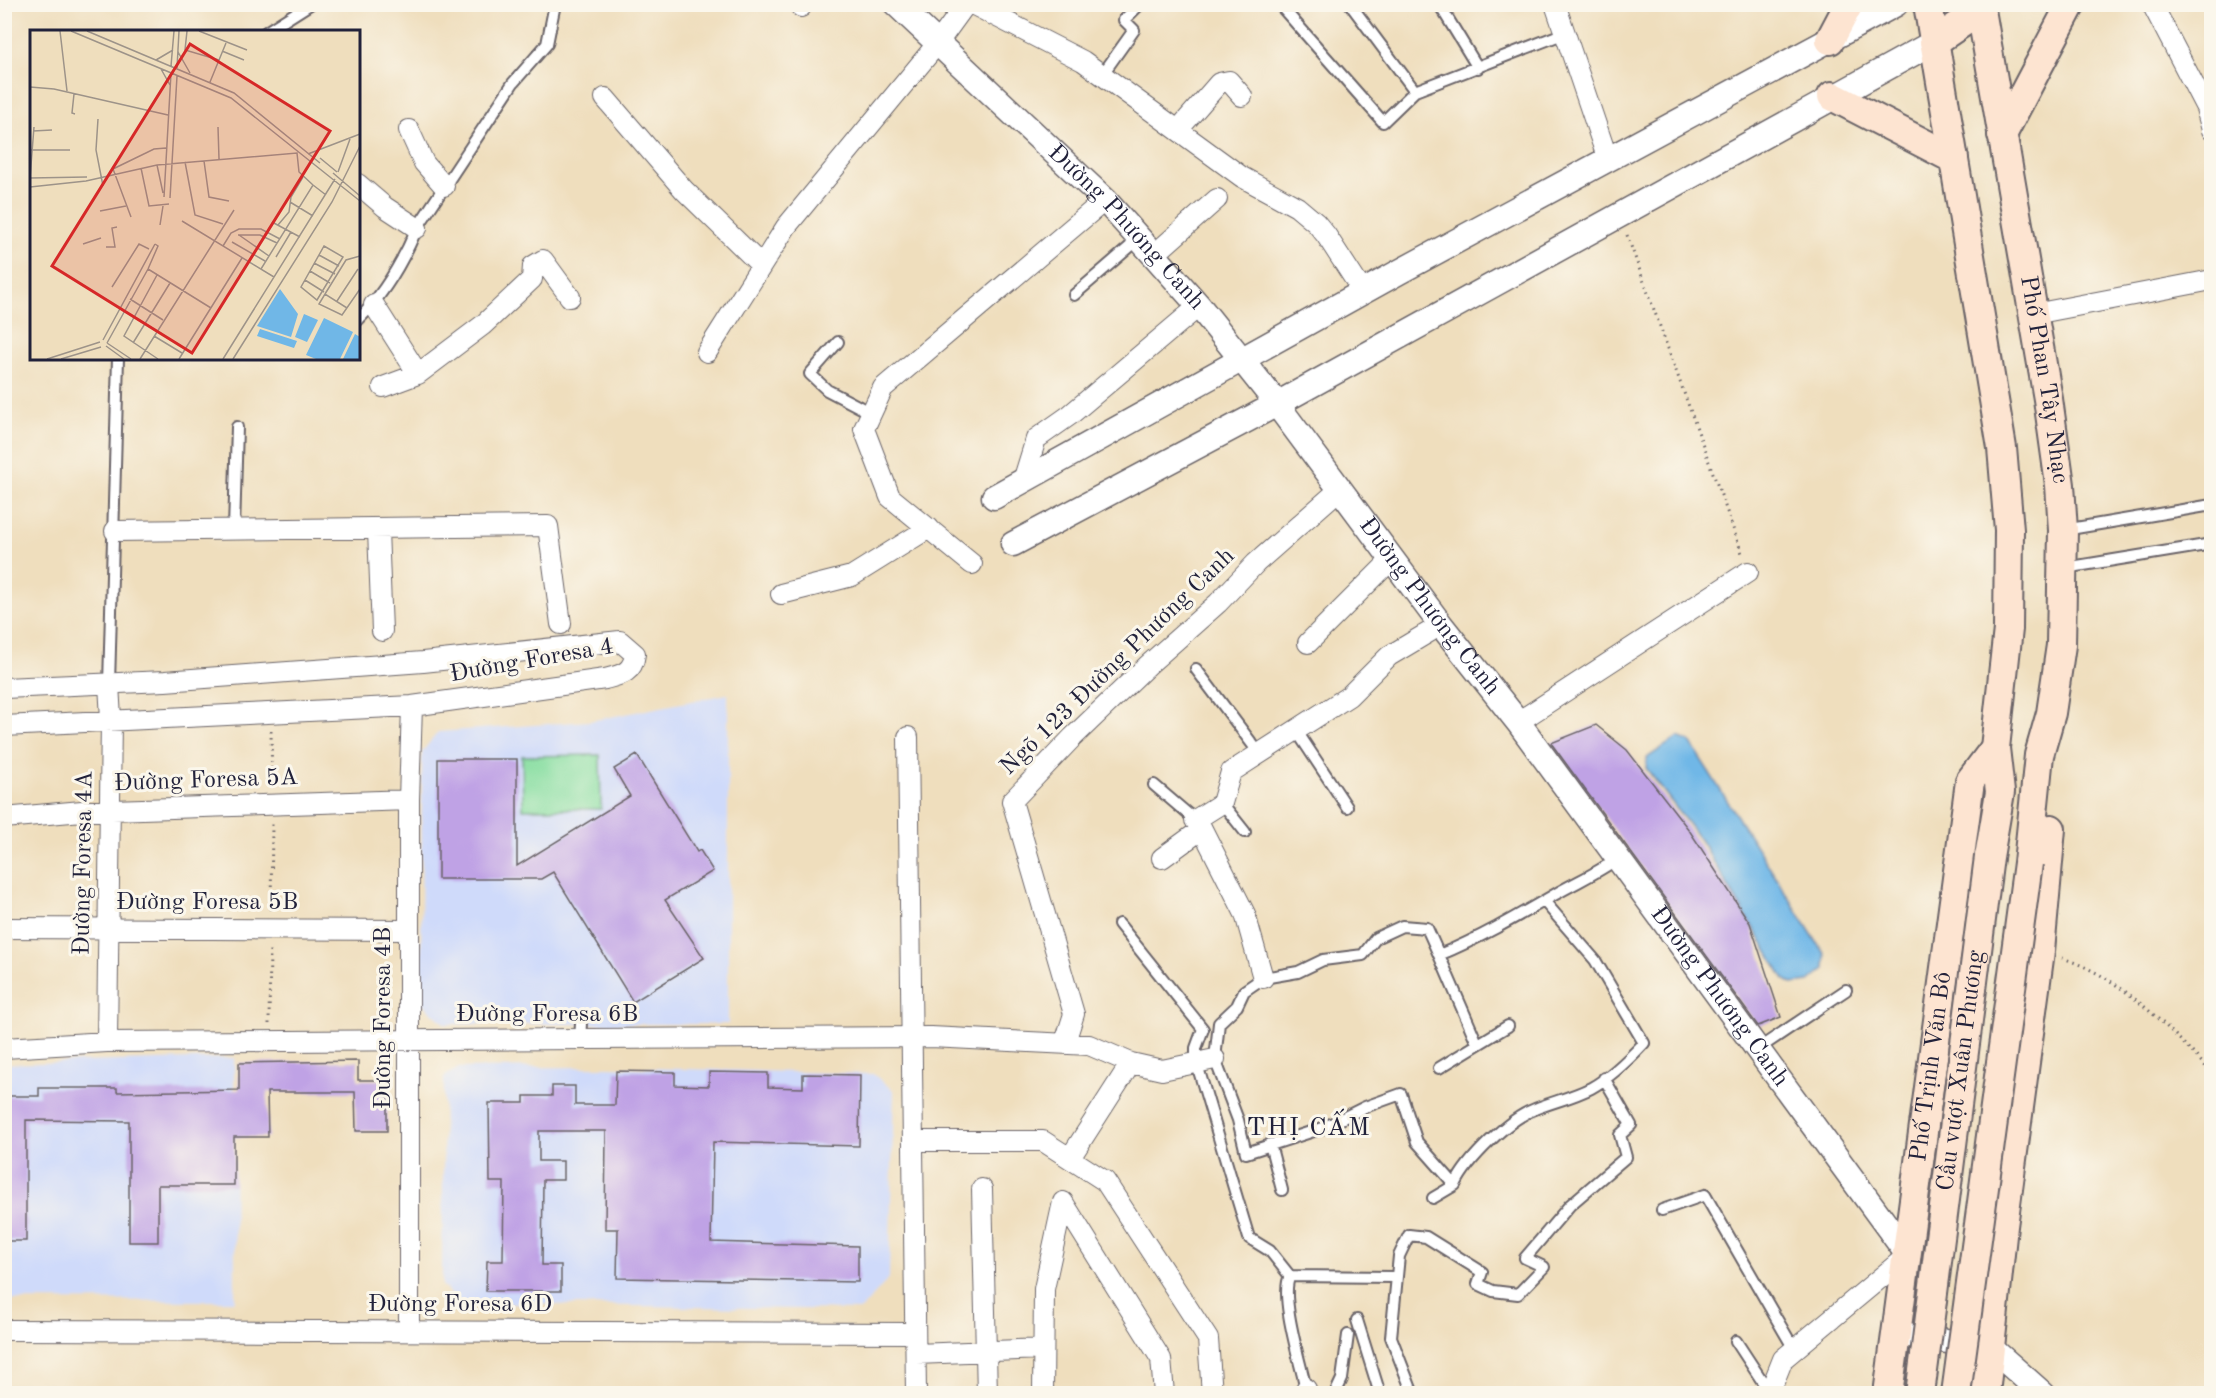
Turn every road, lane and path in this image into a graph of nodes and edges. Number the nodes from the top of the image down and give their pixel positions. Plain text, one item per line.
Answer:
1 (310, 4) edge
2 (555, 4) edge
3 (896, 4) edge
4 (966, 4) edge
5 (972, 4) edge
6 (1140, 4) edge
7 (1279, 4) edge
8 (1350, 4) edge
9 (1439, 4) edge
10 (1555, 4) edge
11 (1849, 4) edge
12 (1896, 4) edge
13 (1928, 4) edge
14 (2071, 4) edge
15 (2152, 4) edge
16 (1984, 6) edge
17 (269, 30) edge
18 (1566, 33) junction
19 (1830, 40) junction
20 (1934, 42) junction
21 (937, 44) junction
22 (1478, 68) junction
23 (1102, 75) junction
24 (1415, 91) junction
25 (1242, 96) dead end
26 (1833, 96) junction
27 (605, 98) dead end
28 (409, 130) dead end
29 (1178, 130) junction
30 (2211, 130) edge
31 (2002, 135) junction
32 (1954, 159) junction
33 (1608, 160) junction
34 (360, 186) edge
35 (444, 186) junction
36 (1217, 199) dead end
37 (1105, 200) junction
38 (1619, 214) junction
39 (417, 228) junction
40 (1148, 246) junction
41 (761, 265) junction
42 (2211, 280) edge
43 (1363, 292) junction
44 (1074, 295) dead end
45 (570, 297) dead end
46 (374, 305) junction
47 (1199, 306) junction
48 (2034, 314) junction
49 (360, 318) edge
50 (838, 342) dead end
51 (707, 352) dead end
52 (118, 360) edge
53 (1243, 360) junction
54 (418, 374) junction
55 (383, 387) dead end
56 (1277, 404) junction
57 (872, 413) junction
58 (237, 427) dead end
59 (1023, 481) junction
60 (1340, 489) junction
61 (994, 497) dead end
62 (2211, 505) edge
63 (929, 528) junction
64 (234, 530) junction
65 (378, 530) junction
66 (2063, 530) junction
67 (115, 531) junction
68 (1013, 544) dead end
69 (2211, 544) edge
70 (1392, 559) junction
71 (972, 564) dead end
72 (2065, 568) junction
73 (1748, 572) joint
74 (781, 594) dead end
75 (561, 624) dead end
76 (1441, 625) junction
77 (382, 631) dead end
78 (1308, 643) dead end
79 (1196, 669) dead end
80 (109, 684) junction
81 (4, 688) edge
82 (412, 706) junction
83 (271, 713) junction
84 (111, 719) junction
85 (1518, 722) junction
86 (4, 726) edge
87 (1296, 730) junction
88 (908, 737) dead end
89 (1995, 748) junction
90 (1259, 753) junction
91 (2039, 755) junction
92 (1154, 786) dead end
93 (409, 800) junction
94 (1222, 803) junction
95 (272, 805) junction
96 (1347, 807) dead end
97 (110, 810) junction
98 (4, 818) edge
99 (1199, 825) junction
100 (1245, 832) dead end
101 (1619, 857) junction
102 (1162, 858) dead end
103 (1544, 901) junction
104 (1119, 924) dead end
105 (4, 928) edge
106 (108, 928) junction
107 (271, 929) junction
108 (409, 930) junction
109 (2040, 951) junction
110 (1439, 955) junction
111 (1263, 978) junction
112 (1846, 990) dead end
113 (1219, 1023) junction
114 (1200, 1025) junction
115 (1508, 1026) dead end
116 (912, 1037) junction
117 (409, 1040) junction
118 (268, 1041) junction
119 (107, 1042) junction
120 (1065, 1042) junction
121 (1477, 1043) junction
122 (4, 1048) edge
123 (1758, 1049) junction
124 (1205, 1060) junction
125 (1131, 1063) junction
126 (1439, 1068) dead end
127 (2211, 1072) edge
128 (1604, 1077) junction
129 (913, 1141) junction
130 (1270, 1144) junction
131 (1070, 1158) junction
132 (1455, 1185) junction
133 (982, 1189) dead end
134 (1281, 1190) dead end
135 (1432, 1198) dead end
136 (1662, 1210) dead end
137 (1908, 1255) junction
138 (1290, 1276) junction
139 (1395, 1277) junction
140 (1357, 1320) dead end
141 (4, 1330) edge
142 (409, 1330) junction
143 (915, 1333) junction
144 (1896, 1333) junction
145 (1348, 1335) dead end
146 (1736, 1341) dead end
147 (1991, 1348) junction
148 (1794, 1349) junction
149 (1043, 1350) junction
150 (986, 1352) junction
151 (916, 1354) junction
152 (1306, 1391) edge
153 (1769, 1393) edge
154 (916, 1394) edge
155 (987, 1394) edge
156 (1043, 1394) edge
157 (1164, 1394) edge
158 (1212, 1394) edge
159 (1335, 1394) edge
160 (1380, 1394) edge
161 (1413, 1394) edge
162 (1888, 1394) edge
163 (1920, 1394) edge
164 (1956, 1394) edge
165 (1985, 1394) edge
166 (2043, 1394) edge

1 - 17 lane
2 - 35 lane
3 - 21 street, Đường Phương Canh
4 - 21 street
5 - 23 street
6 - 23 lane
7 - 24 lane
8 - 24 lane
9 - 22 lane
10 - 18 street
11 - 19 main road
12 - 19 street
13 - 20 main road
14 - 31 main road
15 - 30 street
16 - 20 main road
16 - 31 main road, Phố Phan Tây Nhạc
18 - 22 lane
18 - 33 street
19 - 33 street
20 - 26 street
20 - 32 main road
21 - 37 street, Đường Phương Canh
21 - 41 street
22 - 24 lane
23 - 29 street
25 - 29 street
26 - 32 main road
26 - 38 street
27 - 41 street
28 - 35 street
29 - 43 street
31 - 48 main road, Phố Phan Tây Nhạc
32 - 89 main road
33 - 43 street
34 - 39 street
35 - 39 lane
36 - 40 street
37 - 40 street, Đường Phương Canh
37 - 57 street
38 - 56 street
38 - 73 path
39 - 46 lane
40 - 44 lane
40 - 47 street, Đường Phương Canh
41 - 51 street
42 - 48 street
43 - 53 street
45 - 54 street
46 - 49 lane
46 - 54 street
47 - 53 street, Đường Phương Canh
47 - 59 street
48 - 66 main road, Phố Phan Tây Nhạc
50 - 57 lane
52 - 67 lane
53 - 56 street, Đường Phương Canh
53 - 59 street
54 - 55 street
56 - 60 street, Đường Phương Canh
56 - 68 street
57 - 63 street
58 - 64 lane
59 - 61 street
60 - 70 street, Đường Phương Canh
60 - 120 street, Ngõ 123 Đường Phương Canh
62 - 66 lane
63 - 71 street
63 - 74 street
64 - 65 street
64 - 67 street
65 - 75 street
65 - 77 street
66 - 72 main road, Phố Phan Tây Nhạc
67 - 80 lane
69 - 72 lane
70 - 76 street, Đường Phương Canh
70 - 78 street
72 - 91 main road, Phố Phan Tây Nhạc
73 - 85 street
76 - 85 street, Đường Phương Canh
76 - 87 street
79 - 90 lane
80 - 81 street, Đường Foresa 4
80 - 82 street, Đường Foresa 4
80 - 84 street, Đường Foresa 4A
82 - 83 street, Đường Foresa 4
82 - 93 street, Đường Foresa 4B
83 - 84 street, Đường Foresa 4
83 - 95 path
84 - 86 street, Đường Foresa 4
84 - 97 street, Đường Foresa 4A
85 - 101 street, Đường Phương Canh
87 - 90 street
87 - 96 lane
88 - 116 street
89 - 137 main road, Phố Trịnh Văn Bô
89 - 163 main road, Cầu vượt Xuân Phương, bridge
90 - 94 street
91 - 109 main road
91 - 164 main road, Cầu vượt Xuân Phương, bridge
92 - 99 lane
93 - 95 street, Đường Foresa 5A
93 - 108 street, Đường Foresa 4B
94 - 99 street
94 - 100 lane
95 - 97 street, Đường Foresa 5A
95 - 107 path
97 - 98 street, Đường Foresa 5A
97 - 106 street, Đường Foresa 4A
99 - 102 street
99 - 111 street
101 - 103 lane
101 - 123 street, Đường Phương Canh
103 - 110 lane
103 - 128 lane
104 - 114 lane
105 - 106 street, Đường Foresa 5B
106 - 107 street, Đường Foresa 5B
106 - 119 street, Đường Foresa 4A
107 - 108 street, Đường Foresa 5B
107 - 118 path
108 - 117 street, Đường Foresa 4B
109 - 127 path
109 - 147 main road
110 - 111 lane
110 - 121 lane
111 - 113 lane
112 - 123 lane
113 - 114 lane
113 - 124 lane
114 - 124 lane
115 - 121 lane
116 - 117 street, Đường Foresa 6B
116 - 120 street, Đường Foresa 6B
116 - 129 street
117 - 118 street, Đường Foresa 6B
117 - 142 street, Đường Foresa 4B
118 - 119 street, Đường Foresa 6B
119 - 122 street, Đường Foresa 6B
120 - 125 street, Đường Foresa 6B
121 - 126 lane
123 - 137 street, Đường Phương Canh
124 - 125 street, Đường Foresa 6B
124 - 130 lane
124 - 138 lane
125 - 131 street
128 - 132 lane
128 - 139 lane
129 - 131 street
129 - 143 street
130 - 132 lane
130 - 134 lane
131 - 158 street
132 - 135 lane
133 - 150 street
136 - 148 lane
137 - 144 main road, Phố Trịnh Văn Bô
137 - 148 street
138 - 139 lane
138 - 152 lane
139 - 161 lane
140 - 160 lane
141 - 142 street, Đường Foresa 6D
142 - 143 street, Đường Foresa 6D
143 - 151 street
144 - 147 street
144 - 162 main road, Phố Trịnh Văn Bô
145 - 159 lane
146 - 153 lane
147 - 165 main road
147 - 166 street
148 - 153 street
149 - 150 street
149 - 156 street
149 - 157 street
150 - 151 street
150 - 155 street
151 - 154 street

